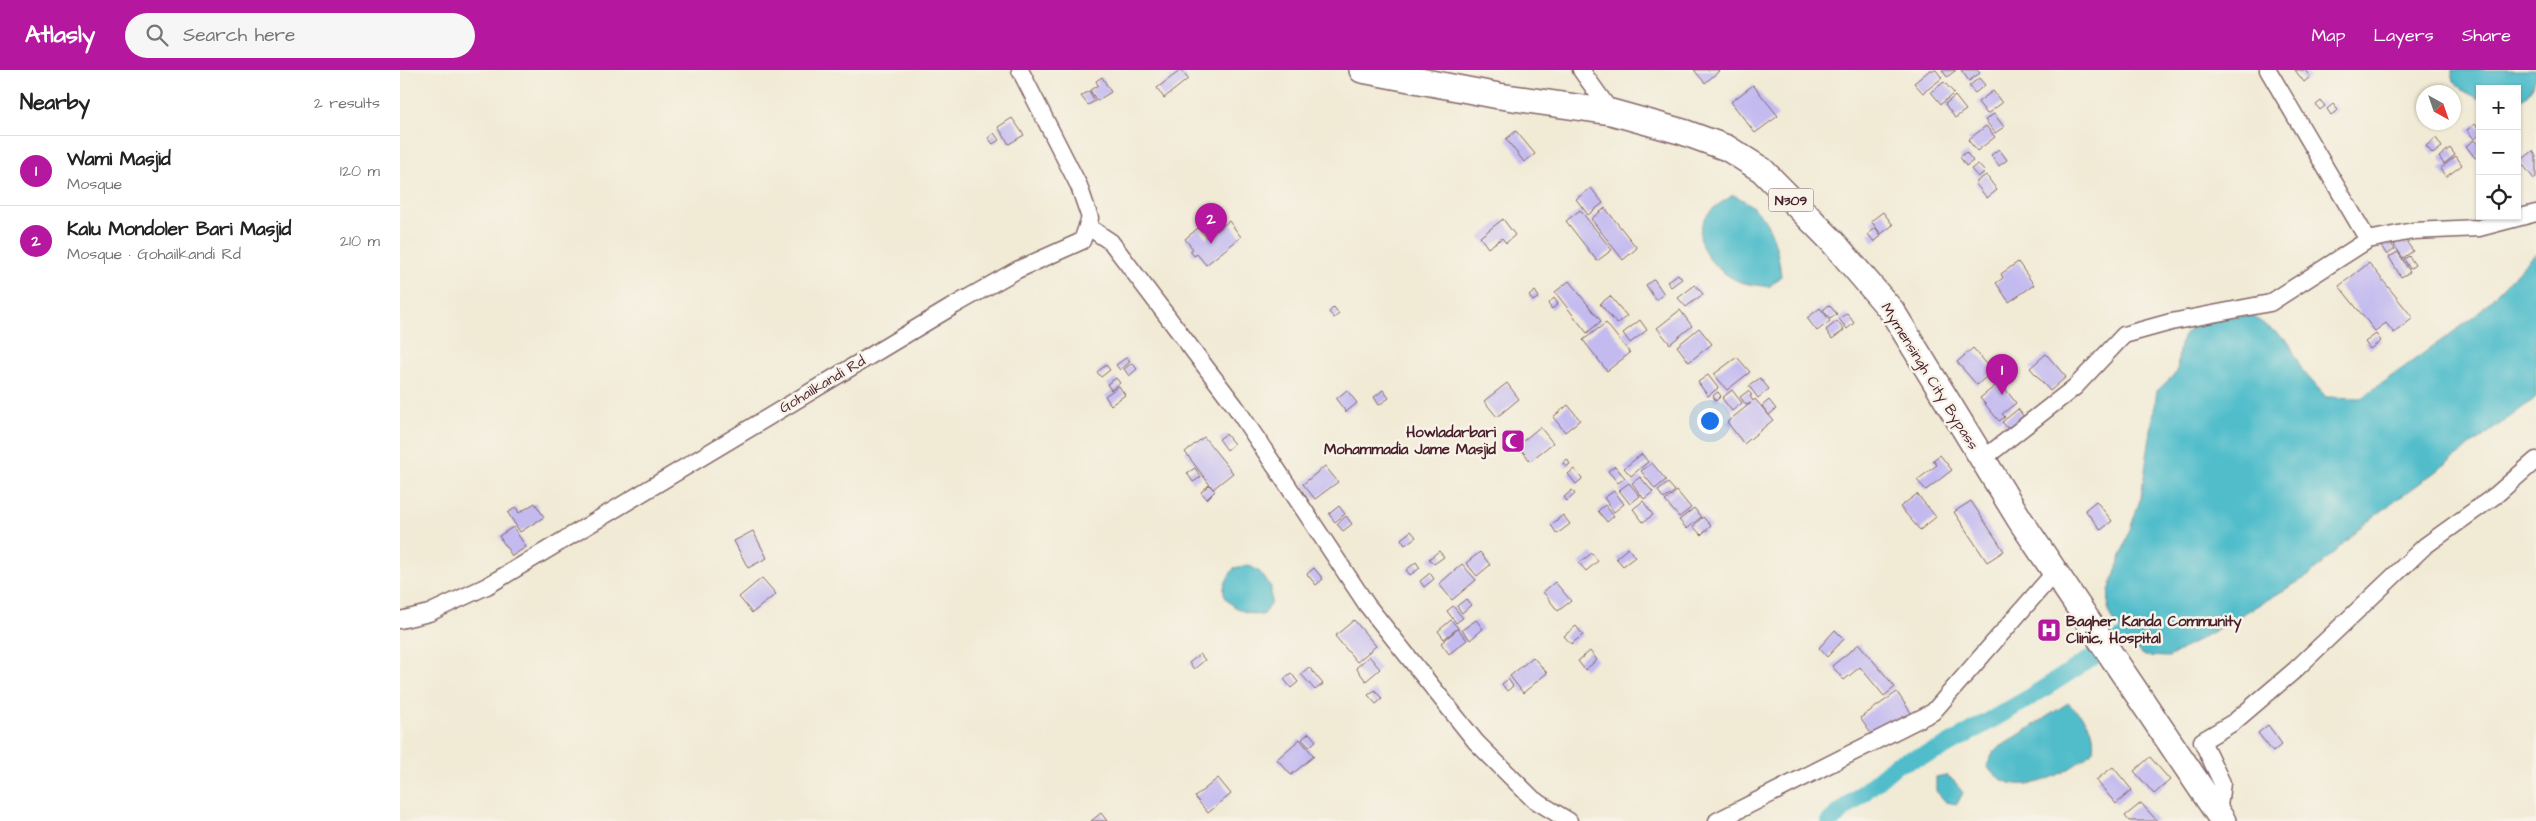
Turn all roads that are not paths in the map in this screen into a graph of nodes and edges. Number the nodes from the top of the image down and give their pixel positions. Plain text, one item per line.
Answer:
1 (1020, 70) edge
2 (1362, 70) edge
3 (1581, 70) edge
4 (2268, 70) edge
5 (1611, 112) junction
6 (2536, 214) edge
7 (1087, 226) junction
8 (2368, 240) junction
9 (1983, 459) junction
10 (2536, 460) edge
11 (2055, 572) junction
12 (400, 620) edge
13 (2221, 818) edge
14 (1569, 821) edge
15 (1717, 821) edge

1 - 7 street
2 - 5 highway, Mymensingh City Bypass / N309
3 - 5 street
4 - 8 street
5 - 9 highway, Mymensingh City Bypass / N309
6 - 8 street
7 - 12 street, Gohailkandi Rd
7 - 14 street
8 - 9 street
9 - 11 highway, Mymensingh City Bypass / N309
10 - 13 street
11 - 13 highway, Mymensingh City Bypass
11 - 15 street

